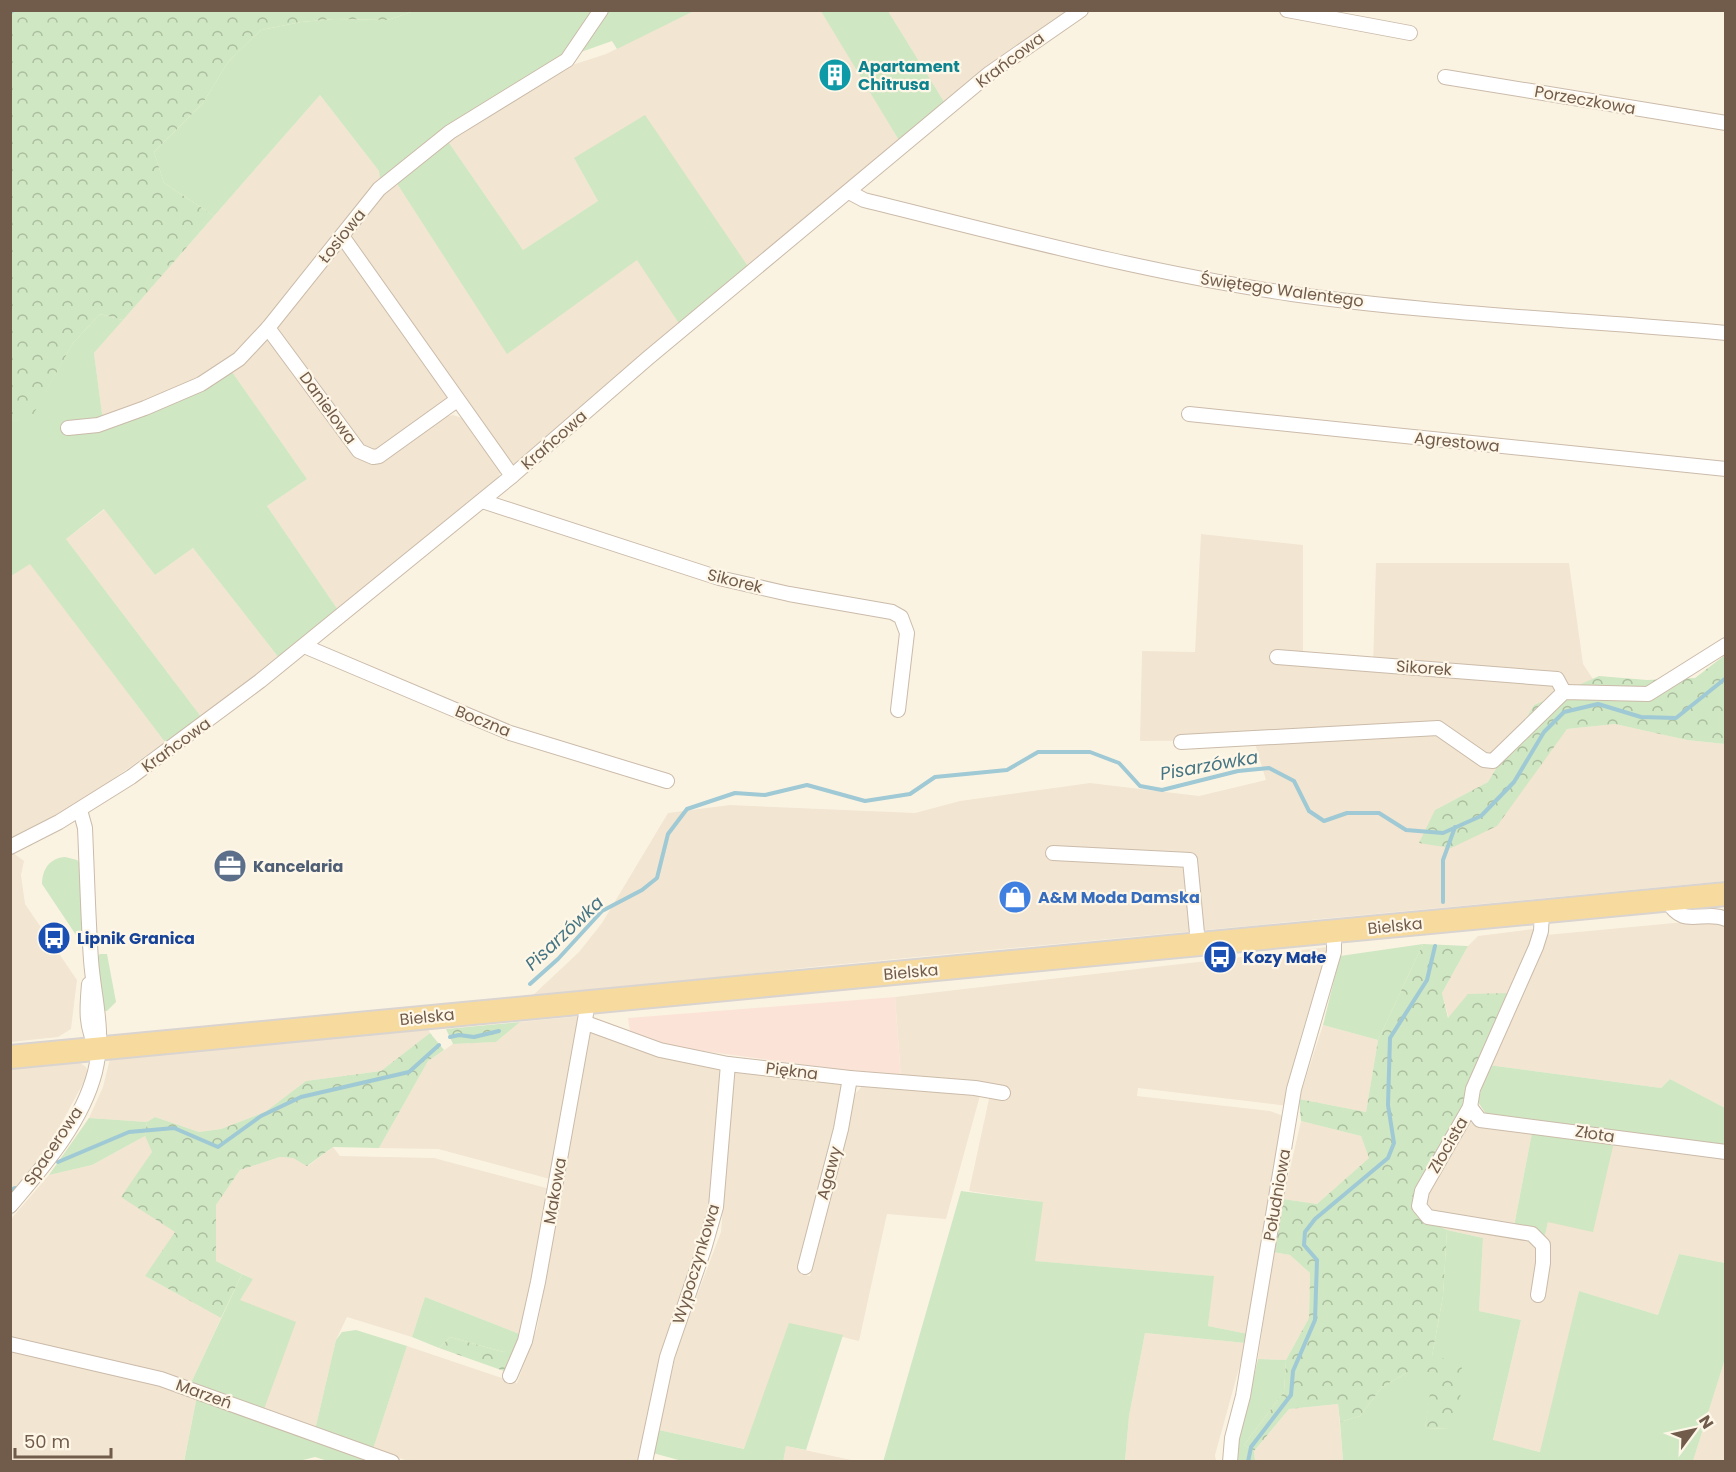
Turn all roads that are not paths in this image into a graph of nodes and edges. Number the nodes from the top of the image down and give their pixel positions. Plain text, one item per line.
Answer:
1 (601, 10) edge
2 (1081, 10) edge
3 (1287, 10) edge
4 (1410, 33) dead end
5 (1445, 77) dead end
6 (1725, 123) edge
7 (849, 192) junction
8 (342, 236) junction
9 (268, 328) junction
10 (1725, 333) edge
11 (458, 400) junction
12 (1189, 414) dead end
13 (68, 428) dead end
14 (1725, 469) edge
15 (512, 476) junction
16 (482, 501) junction
17 (1725, 645) edge
18 (304, 646) junction
19 (1277, 657) dead end
20 (1564, 692) junction
21 (898, 710) dead end
22 (1181, 742) dead end
23 (668, 781) dead end
24 (80, 810) junction
25 (10, 847) edge
26 (1053, 853) dead end
27 (1725, 894) edge
28 (1668, 900) junction
29 (1542, 912) junction
30 (1725, 919) edge
31 (1334, 932) junction
32 (1198, 944) junction
33 (586, 1013) junction
34 (97, 1048) junction
35 (10, 1057) edge
36 (728, 1064) junction
37 (850, 1078) junction
38 (1003, 1093) dead end
39 (1470, 1107) junction
40 (1725, 1152) edge
41 (10, 1206) edge
42 (805, 1267) dead end
43 (1538, 1295) dead end
44 (10, 1344) edge
45 (510, 1376) dead end
46 (392, 1461) edge
47 (645, 1461) edge
48 (1230, 1461) edge

1 - 8 street, Łosiowa
2 - 7 street, Krańcowa
3 - 4 street
5 - 6 street, Porzeczkowa
7 - 10 street, Świętego Walentego
7 - 15 street, Krańcowa
8 - 9 street, Łosiowa
8 - 11 street
9 - 11 street, Danielowa
9 - 13 street, Łosiowa
11 - 15 street
12 - 14 street, Agrestowa
15 - 16 street, Krańcowa
16 - 18 street, Krańcowa
16 - 21 street, Sikorek
17 - 20 street
18 - 23 street, Boczna
18 - 24 street, Krańcowa
19 - 20 street, Sikorek
20 - 22 street
24 - 25 street, Krańcowa
24 - 34 street, Spacerowa
26 - 32 street
27 - 28 main road, Bielska
28 - 29 main road, Bielska
28 - 30 street
29 - 31 main road, Bielska
29 - 39 street, Złocista
31 - 32 main road, Bielska
31 - 48 street, Południowa
32 - 33 main road, Bielska
33 - 34 main road, Bielska
33 - 36 street, Piękna
33 - 45 street, Makowa
34 - 35 main road, Bielska
34 - 41 street, Spacerowa
36 - 37 street, Piękna
36 - 47 street, Wypoczynkowa
37 - 38 street, Piękna
37 - 42 street, Agawy
39 - 40 street, Złota
39 - 43 street, Złocista
44 - 46 street, Marzeń

